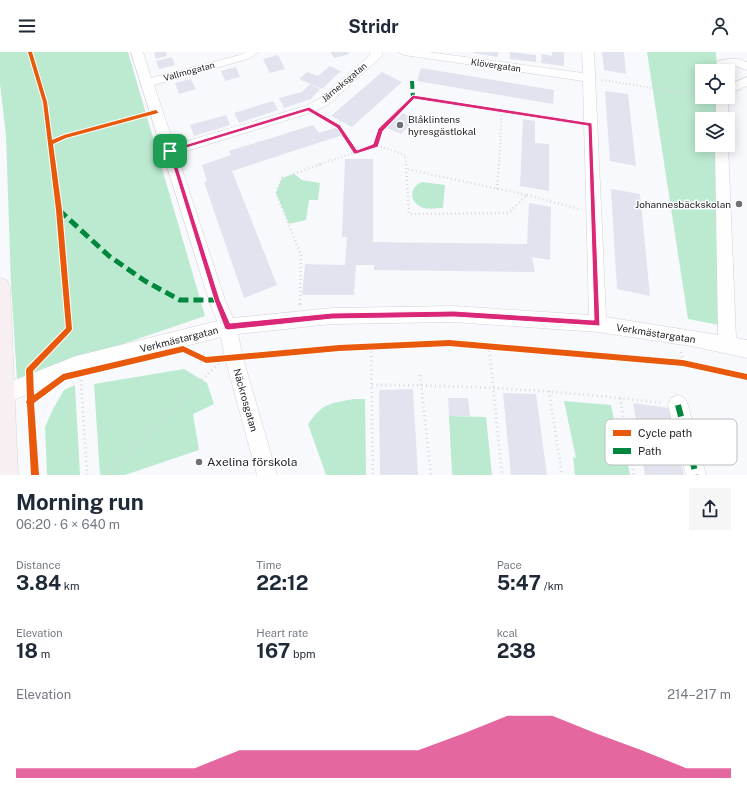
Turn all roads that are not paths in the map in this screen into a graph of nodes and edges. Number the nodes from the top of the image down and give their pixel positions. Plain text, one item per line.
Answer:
1 (137, 52) edge
2 (254, 52) edge
3 (375, 52) edge
4 (404, 52) edge
5 (588, 52) edge
6 (722, 62) edge
7 (747, 66) edge
8 (589, 78) junction
9 (747, 81) edge
10 (147, 83) junction
11 (735, 87) edge
12 (170, 151) junction
13 (722, 152) edge
14 (0, 287) edge
15 (598, 324) junction
16 (228, 327) junction
17 (727, 345) junction
18 (747, 349) edge
19 (2, 396) edge
20 (678, 405) road end
21 (682, 419) edge
22 (693, 465) edge
23 (5, 475) edge
24 (267, 475) edge
25 (696, 475) edge

1 - 10 street, Näckrosgatan
2 - 10 street, Vallmogatan
3 - 12 street, Järneksgatan
4 - 8 street, Klövergatan
5 - 8 street
6 - 7 street
8 - 15 street
9 - 11 street
10 - 12 street, Näckrosgatan
12 - 16 street, Näckrosgatan
13 - 17 street
14 - 19 main road
15 - 16 street, Verkmästargatan
15 - 17 street, Verkmästargatan
16 - 19 street, Verkmästargatan
16 - 24 street, Näckrosgatan
17 - 18 street, Verkmästargatan
19 - 23 main road
20 - 21 street
22 - 25 street

